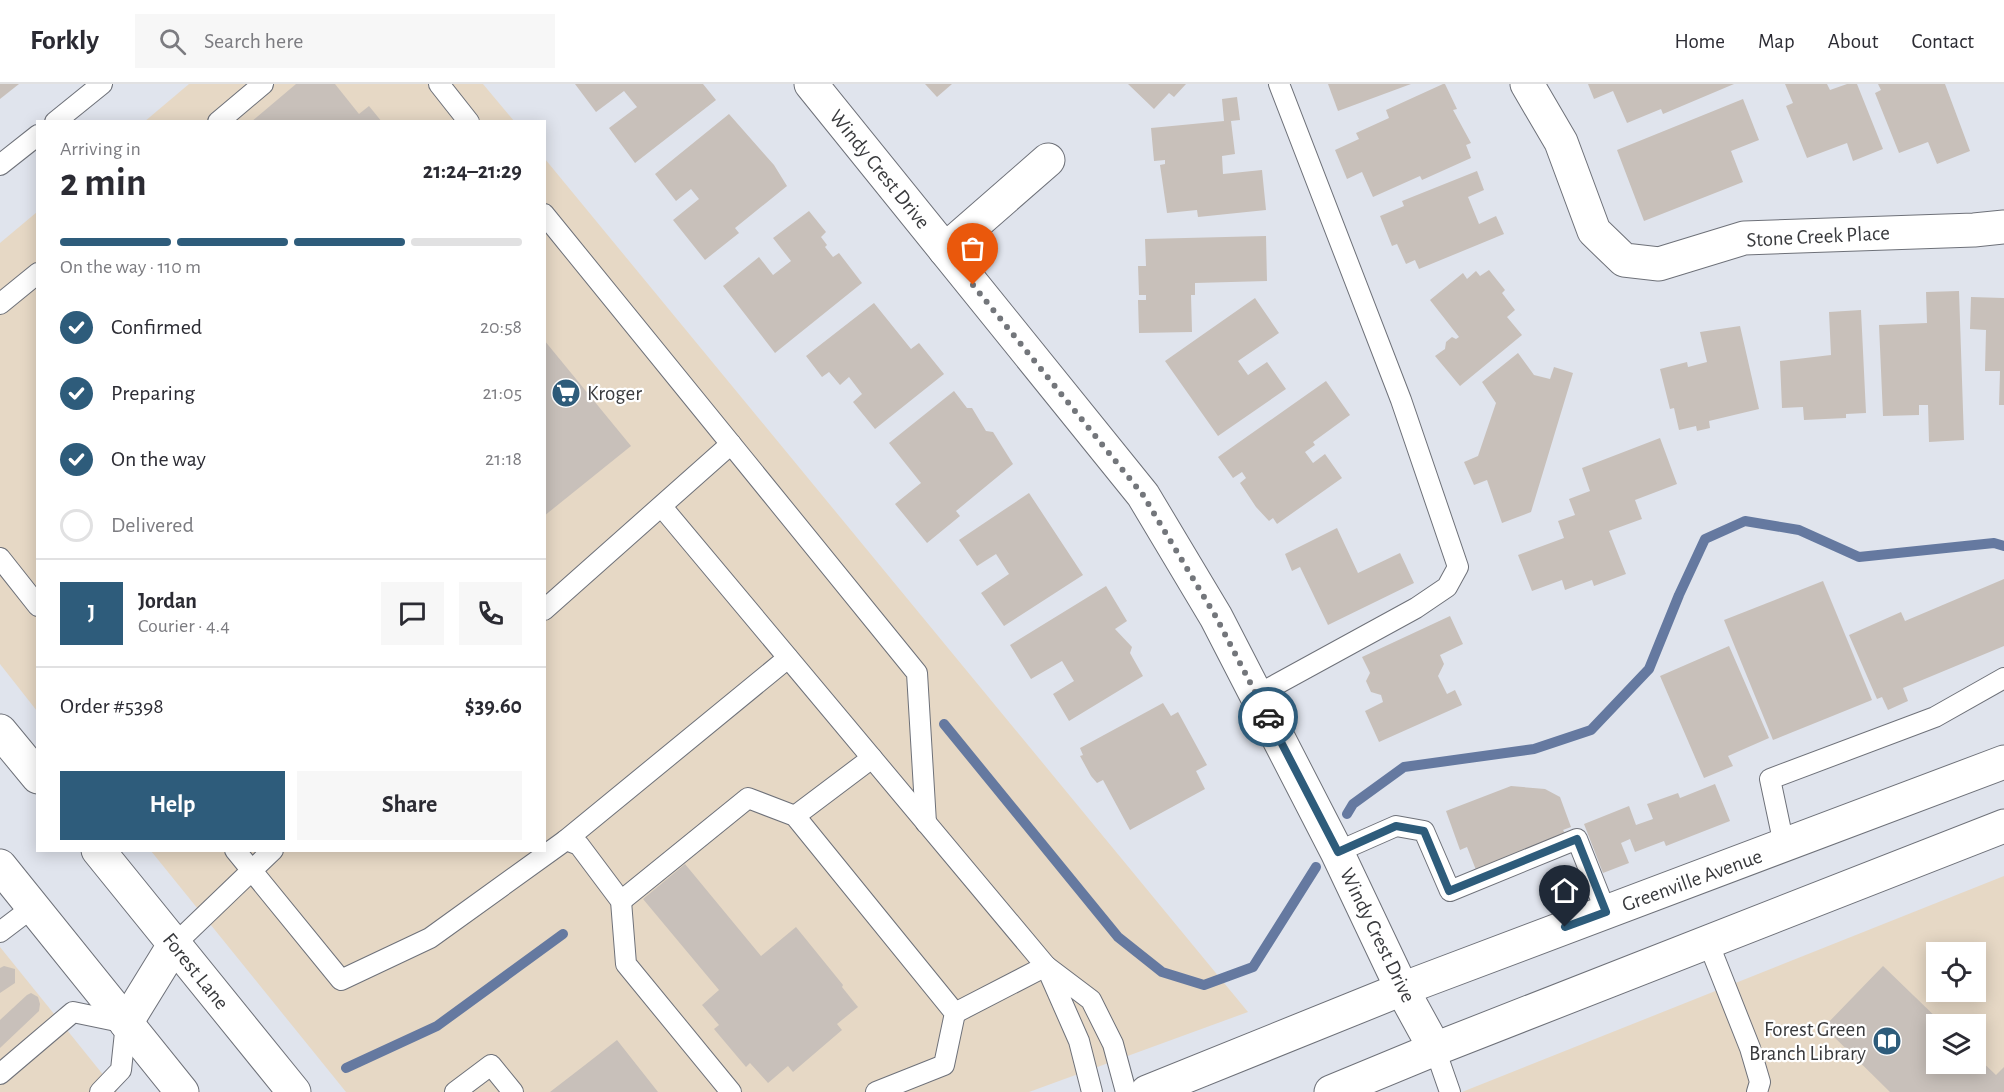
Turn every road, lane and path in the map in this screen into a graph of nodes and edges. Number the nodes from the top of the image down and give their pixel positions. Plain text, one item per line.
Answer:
1 (102, 84) edge
2 (263, 84) edge
3 (439, 84) edge
4 (811, 84) edge
5 (1279, 84) edge
6 (1527, 84) edge
7 (57, 120) edge
8 (220, 120) edge
9 (467, 120) edge
10 (36, 137) edge
11 (1048, 160) dead end
12 (0, 165) edge
13 (546, 216) edge
14 (2004, 227) edge
15 (945, 250) junction
16 (36, 276) edge
17 (0, 304) edge
18 (731, 444) junction
19 (662, 507) junction
20 (0, 558) edge
21 (36, 603) edge
22 (546, 608) edge
23 (788, 658) junction
24 (2004, 678) edge
25 (1257, 695) junction
26 (0, 731) edge
27 (872, 758) junction
28 (2004, 762) edge
29 (36, 775) edge
30 (795, 816) junction
31 (926, 823) junction
32 (2004, 826) edge
33 (566, 840) junction
34 (1784, 845) junction
35 (100, 852) edge
36 (237, 852) edge
37 (271, 852) edge
38 (1338, 852) junction
39 (0, 866) edge
40 (252, 870) junction
41 (621, 901) junction
42 (33, 907) junction
43 (1606, 912) junction
44 (0, 932) edge
45 (1708, 942) junction
46 (174, 945) junction
47 (1046, 966) junction
48 (1402, 989) junction
49 (955, 1013) junction
50 (126, 1023) junction
51 (1435, 1049) junction
52 (0, 1074) edge
53 (1762, 1089) edge
54 (100, 1092) edge
55 (182, 1092) edge
56 (294, 1092) edge
57 (455, 1092) edge
58 (513, 1092) edge
59 (731, 1092) edge
60 (876, 1092) edge
61 (1092, 1092) edge
62 (1126, 1092) edge
63 (1147, 1092) edge
64 (1331, 1092) edge
65 (1450, 1092) edge

1 - 7 lane
2 - 8 lane
3 - 9 lane
4 - 15 main road, Windy Crest Drive
5 - 25 lane
6 - 14 main road, Stone Creek Place
10 - 12 lane
11 - 15 main road
13 - 18 lane
15 - 25 main road, Windy Crest Drive
16 - 17 lane
18 - 19 lane
18 - 31 lane
19 - 22 lane
19 - 23 lane
20 - 21 lane
23 - 27 lane
23 - 33 lane
24 - 34 lane
25 - 38 main road, Windy Crest Drive
26 - 29 main road
27 - 30 lane
27 - 31 lane
28 - 34 main road, Greenville Avenue
30 - 41 lane
30 - 49 lane
31 - 47 lane
32 - 45 main road
33 - 40 lane
33 - 41 lane
34 - 43 main road, Greenville Avenue
35 - 46 main road, Forest Lane
36 - 40 lane
37 - 40 lane
38 - 43 lane
38 - 48 main road, Windy Crest Drive
39 - 42 main road
40 - 46 lane
41 - 59 lane
42 - 44 lane
42 - 50 main road
43 - 48 main road, Greenville Avenue
45 - 51 main road
45 - 53 lane
46 - 50 main road
46 - 56 main road, Forest Lane
47 - 49 lane
47 - 61 lane
47 - 62 lane
48 - 51 main road, Windy Crest Drive
48 - 63 main road, Greenville Avenue
49 - 60 lane
50 - 52 lane
50 - 54 lane
50 - 55 main road
51 - 64 main road
51 - 65 lane
57 - 58 lane

